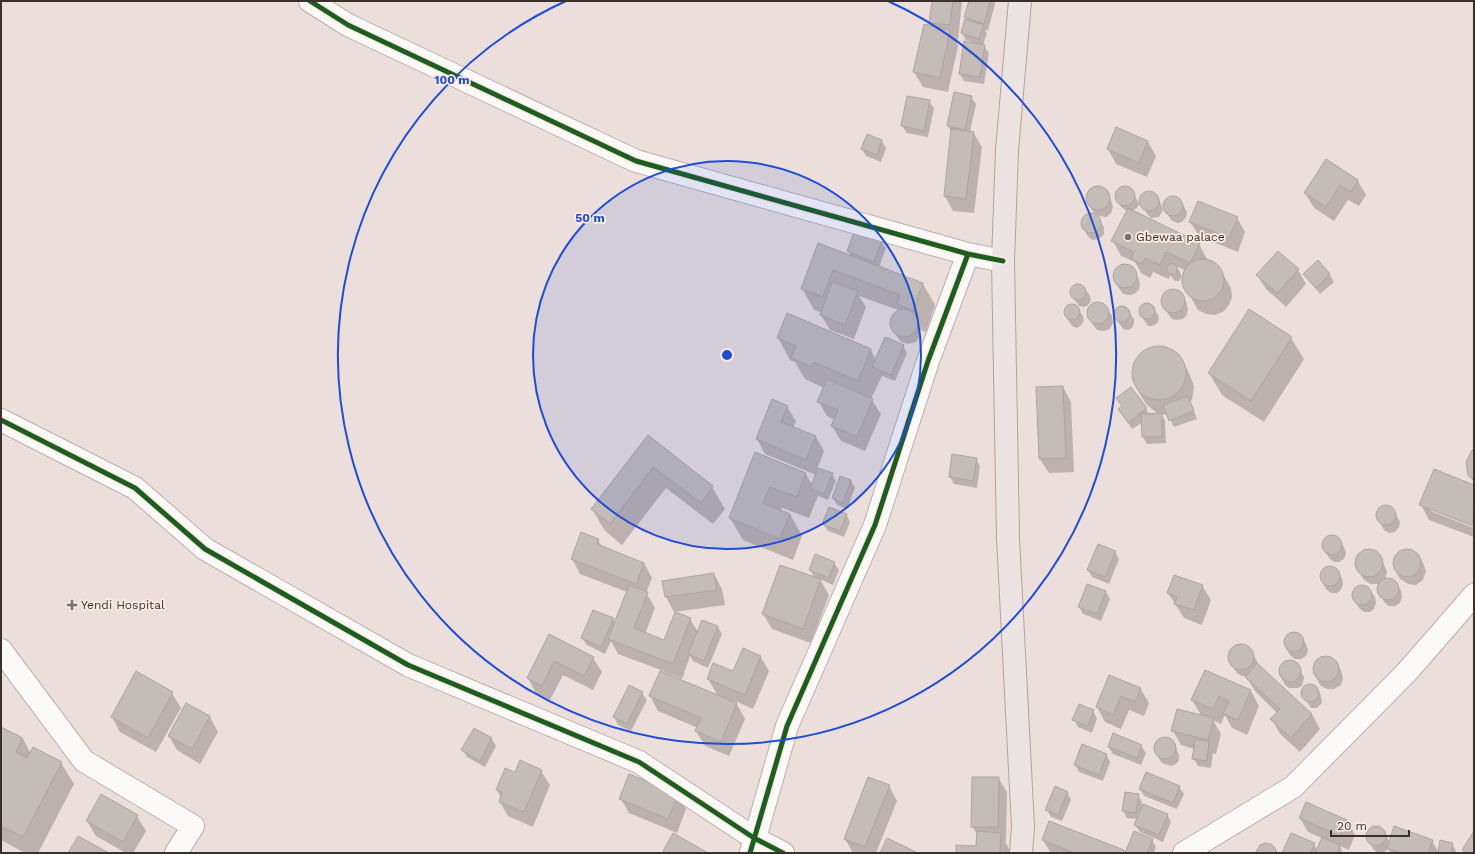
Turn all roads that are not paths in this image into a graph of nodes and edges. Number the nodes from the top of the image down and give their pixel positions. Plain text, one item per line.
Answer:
1 (310, 1) edge
2 (1020, 1) edge
3 (968, 254) junction
4 (1003, 261) junction
5 (1, 420) edge
6 (1474, 595) edge
7 (1, 650) edge
8 (752, 846) edge
9 (176, 853) edge
10 (783, 853) edge
11 (1021, 853) edge
12 (1184, 853) edge

1 - 3 street
2 - 4 main road
3 - 4 street
3 - 8 street
4 - 11 main road
5 - 8 street
6 - 12 street
7 - 9 street
8 - 10 street

